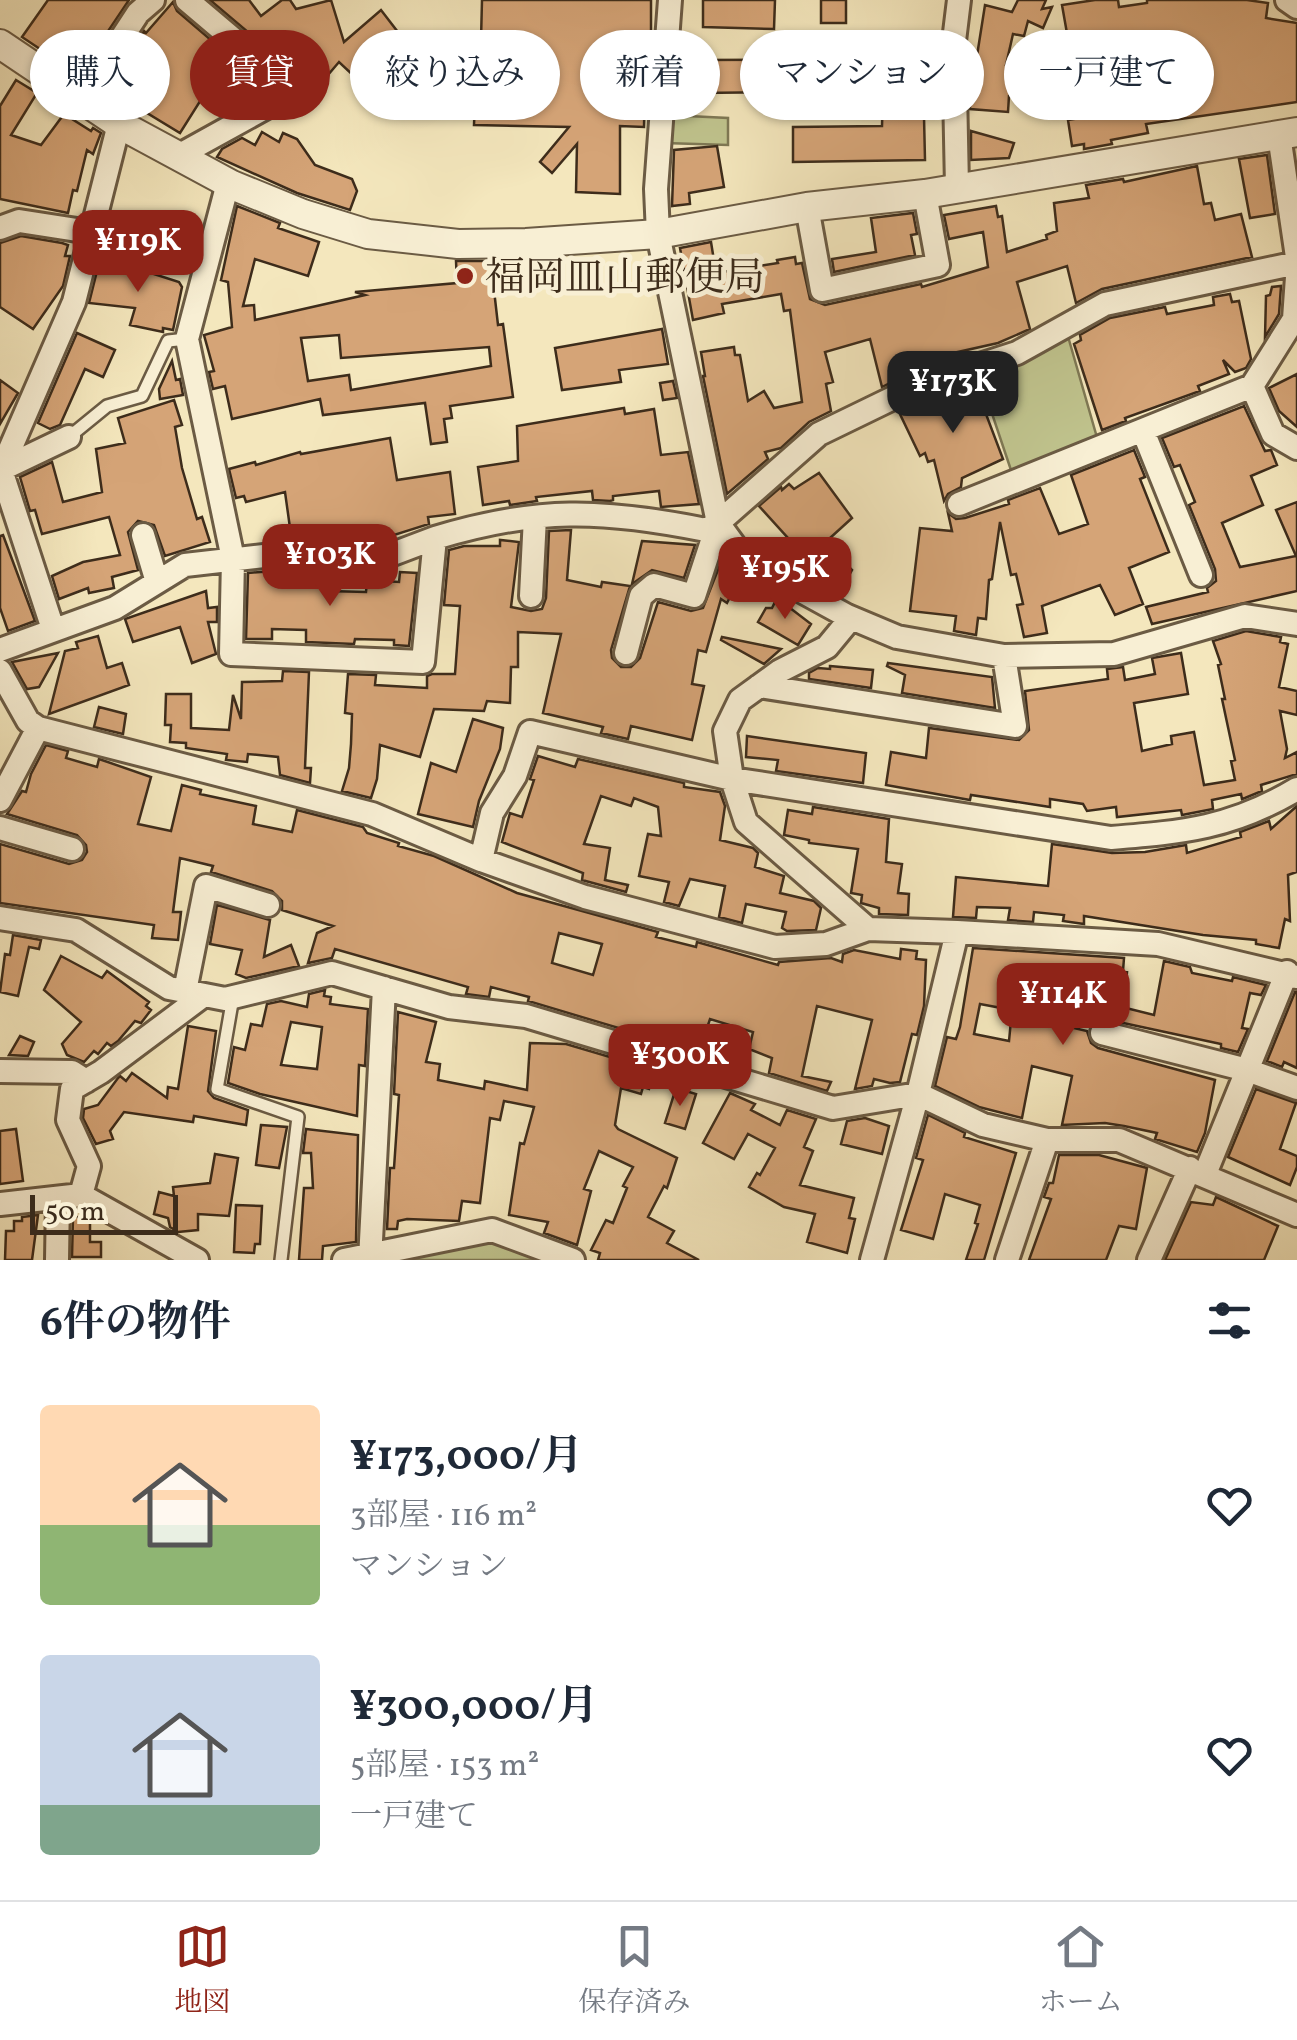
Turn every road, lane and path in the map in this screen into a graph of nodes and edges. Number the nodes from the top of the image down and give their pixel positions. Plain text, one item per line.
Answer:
1 (153, 0) edge
2 (187, 0) edge
3 (670, 0) edge
4 (959, 0) edge
5 (1287, 0) edge
6 (1297, 7) edge
7 (127, 30) edge
8 (0, 44) edge
9 (30, 63) edge
10 (114, 120) edge
11 (119, 124) junction
12 (1288, 133) edge
13 (178, 156) junction
14 (228, 183) junction
15 (957, 188) junction
16 (924, 194) junction
17 (807, 208) junction
18 (6, 222) edge
19 (90, 232) junction
20 (658, 234) junction
21 (1297, 260) edge
22 (1297, 277) edge
23 (1296, 316) edge
24 (186, 338) junction
25 (1252, 386) junction
26 (1143, 431) junction
27 (69, 437) joint
28 (1297, 448) edge
29 (0, 470) edge
30 (959, 504) dead end
31 (535, 517) junction
32 (718, 523) junction
33 (143, 535) dead end
34 (435, 538) junction
35 (233, 558) junction
36 (1201, 575) dead end
37 (157, 582) junction
38 (531, 596) dead end
39 (851, 618) junction
40 (1297, 624) edge
41 (53, 629) junction
42 (0, 650) edge
43 (626, 653) dead end
44 (1004, 656) junction
45 (0, 672) edge
46 (759, 686) junction
47 (38, 728) junction
48 (732, 779) junction
49 (3, 789) edge
50 (1297, 789) edge
51 (0, 828) edge
52 (72, 849) dead end
53 (482, 860) junction
54 (268, 905) dead end
55 (0, 918) edge
56 (868, 929) junction
57 (957, 932) junction
58 (1292, 974) edge
59 (384, 988) junction
60 (194, 993) junction
61 (233, 997) junction
62 (1102, 1033) dead end
63 (1247, 1070) junction
64 (0, 1071) edge
65 (86, 1081) junction
66 (1297, 1088) edge
67 (918, 1094) junction
68 (1047, 1140) junction
69 (1197, 1171) junction
70 (69, 1196) junction
71 (0, 1204) edge
72 (1297, 1215) edge
73 (370, 1256) edge
74 (57, 1260) edge
75 (197, 1260) edge
76 (282, 1260) edge
77 (344, 1260) edge
78 (574, 1260) edge
79 (872, 1260) edge
80 (1008, 1260) edge
81 (1150, 1260) edge

1 - 7 street
2 - 13 street
3 - 20 street
4 - 15 street
5 - 6 street
8 - 9 street
10 - 11 street
11 - 13 street
11 - 19 street
12 - 15 street
12 - 21 street
13 - 14 street
14 - 20 street
14 - 24 street
15 - 16 street
16 - 17 street
16 - 17 street
17 - 20 street
18 - 19 street
19 - 29 street
20 - 32 street
21 - 32 street
22 - 23 street
23 - 25 street
24 - 27 lane
24 - 35 street
25 - 26 street
25 - 28 street
26 - 30 street
26 - 36 street
27 - 29 street
29 - 41 street
31 - 32 street
31 - 34 street
31 - 38 street
32 - 39 street
32 - 43 street
33 - 37 street
34 - 35 street
34 - 35 street
35 - 37 street
37 - 41 street
39 - 44 street
39 - 46 street
40 - 44 street
41 - 42 street
44 - 46 street
45 - 47 street
46 - 48 street
47 - 49 street
47 - 53 street
48 - 50 street
48 - 53 street
48 - 56 street
51 - 52 street
53 - 56 street
54 - 60 street
55 - 60 street
56 - 57 street
57 - 58 street
57 - 67 street
58 - 63 street
59 - 61 street
59 - 67 street
59 - 73 street
60 - 61 street
60 - 65 street
61 - 76 lane
62 - 63 street
63 - 66 street
63 - 69 street
64 - 65 street
65 - 70 street
67 - 68 street
67 - 79 street
68 - 69 street
68 - 80 street
69 - 72 street
69 - 81 street
70 - 71 street
70 - 74 street
70 - 75 street
73 - 77 street
73 - 78 street

